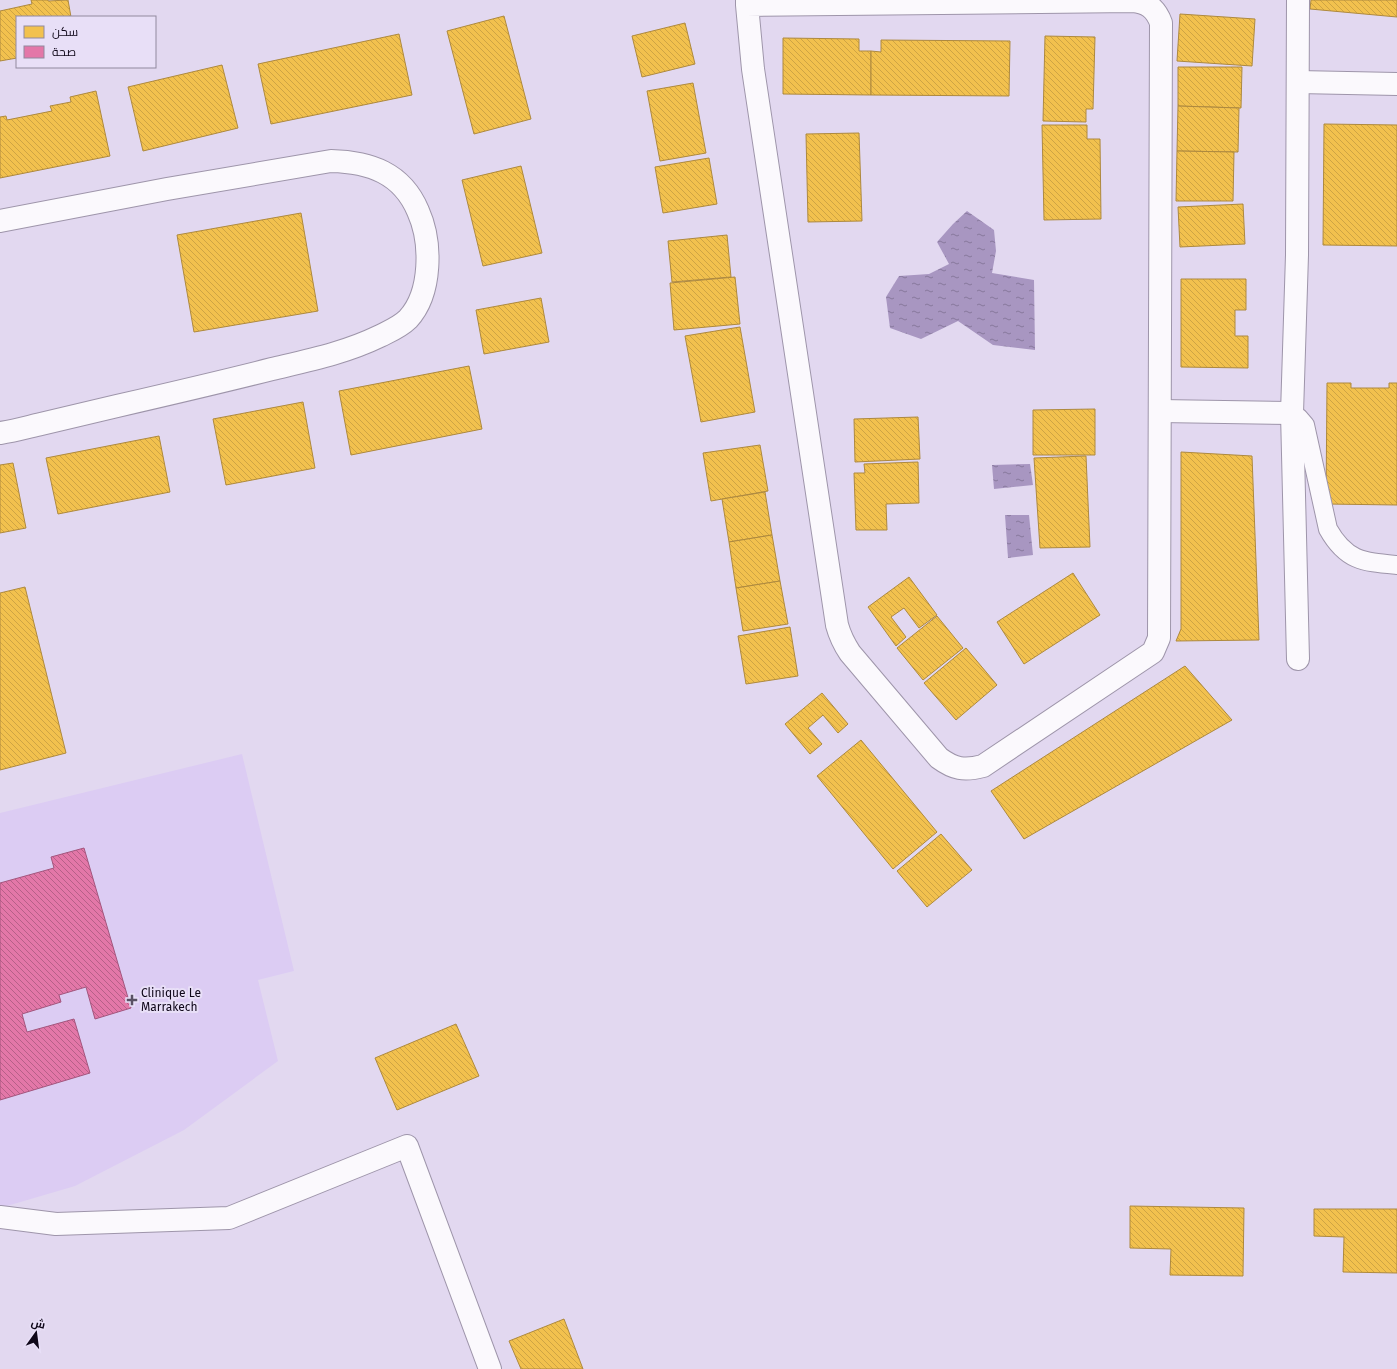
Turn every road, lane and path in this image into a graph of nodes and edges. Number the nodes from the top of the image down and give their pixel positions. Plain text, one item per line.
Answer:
1 (1298, 0) edge
2 (747, 2) edge
3 (1298, 82) junction
4 (1397, 84) edge
5 (0, 221) edge
6 (1160, 411) junction
7 (1292, 413) junction
8 (0, 433) edge
9 (1397, 565) edge
10 (1298, 659) dead end
11 (0, 1217) edge
12 (490, 1369) edge

1 - 3 street
2 - 6 street
2 - 6 street
3 - 4 street
3 - 7 street
5 - 8 street
6 - 7 street
7 - 9 lane
7 - 10 street
11 - 12 street

